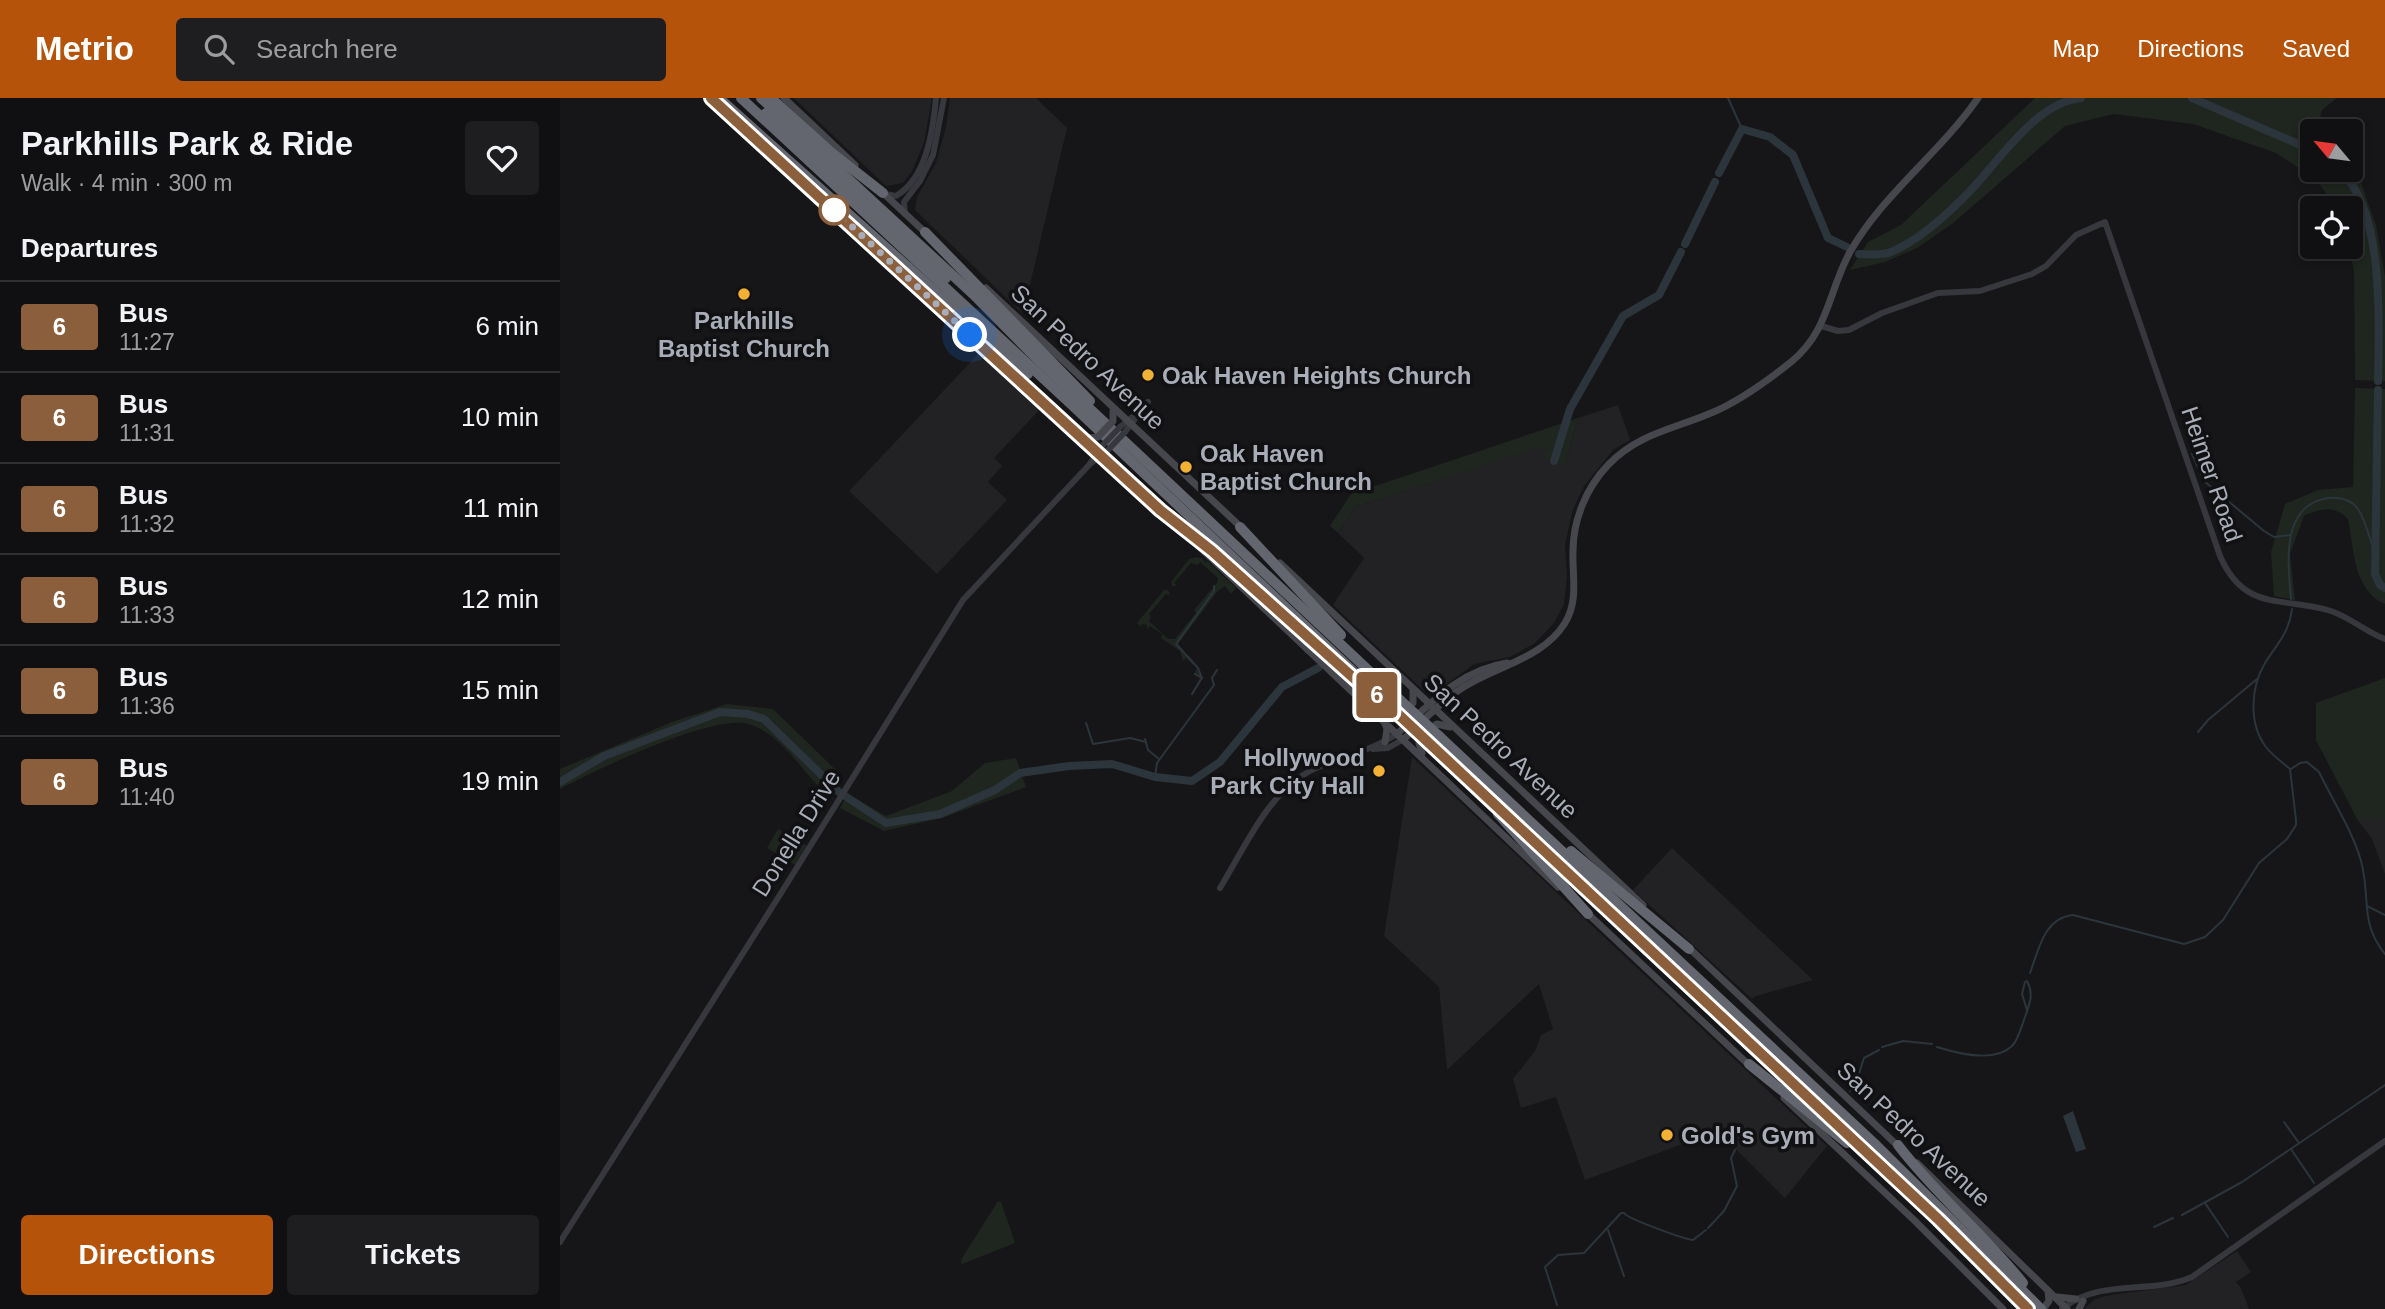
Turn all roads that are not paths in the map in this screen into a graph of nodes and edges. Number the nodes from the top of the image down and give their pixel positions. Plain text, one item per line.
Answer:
1 (711, 98) edge
2 (721, 98) edge
3 (741, 98) edge
4 (750, 98) edge
5 (761, 98) edge
6 (771, 98) edge
7 (784, 98) edge
8 (936, 98) edge
9 (944, 98) edge
10 (1978, 98) edge
11 (934, 136) junction
12 (770, 152) junction
13 (883, 193) junction
14 (905, 214) junction
15 (925, 232) junction
16 (992, 316) junction
17 (1821, 326) junction
18 (1108, 401) junction
19 (1148, 402) dead end
20 (1099, 417) junction
21 (1130, 422) junction
22 (1077, 432) junction
23 (1103, 450) junction
24 (1132, 463) junction
25 (1160, 510) junction
26 (1240, 527) junction
27 (2385, 639) edge
28 (1412, 688) junction
29 (1446, 695) junction
30 (1383, 700) junction
31 (1396, 704) junction
32 (1432, 708) junction
33 (1381, 718) junction
34 (1452, 727) junction
35 (1401, 736) junction
36 (1385, 742) junction
37 (1368, 750) junction
38 (1426, 759) junction
39 (1473, 784) junction
40 (1500, 794) junction
41 (1220, 888) dead end
42 (1588, 914) junction
43 (1689, 948) junction
44 (1749, 1065) junction
45 (2385, 1141) edge
46 (1898, 1146) junction
47 (1938, 1219) junction
48 (560, 1242) edge
49 (2049, 1291) junction
50 (2080, 1300) junction
51 (2036, 1306) edge
52 (2064, 1308) edge
53 (2003, 1309) edge
54 (2073, 1309) edge
55 (2079, 1309) edge

1 - 12 main road
2 - 12 highway
2 - 24 highway, bridge
3 - 24 highway
4 - 16 highway
5 - 16 highway
6 - 13 highway
7 - 13 main road, San Pedro Avenue
8 - 11 street
9 - 11 street
10 - 17 main road
11 - 13 street
11 - 14 street
12 - 22 main road
13 - 14 main road, San Pedro Avenue
14 - 15 main road, San Pedro Avenue
15 - 18 main road, San Pedro Avenue
15 - 20 highway
16 - 20 highway
17 - 27 street, Heimer Road
17 - 29 main road
18 - 21 main road, San Pedro Avenue
18 - 22 main road, bridge
19 - 21 street, Donella Drive
20 - 31 highway
21 - 23 street, Donella Drive, bridge
21 - 26 main road, San Pedro Avenue
22 - 23 main road
23 - 25 main road
23 - 48 street, Donella Drive
24 - 30 highway
25 - 30 highway
25 - 33 main road
26 - 28 main road, San Pedro Avenue
26 - 31 highway
28 - 29 main road
28 - 32 main road, San Pedro Avenue
28 - 33 main road
29 - 32 main road
29 - 34 main road
30 - 31 highway
31 - 39 highway, bridge
31 - 40 highway, bridge
32 - 34 main road, San Pedro Avenue
32 - 35 main road
33 - 35 main road
33 - 36 main road
34 - 38 main road
34 - 43 main road, San Pedro Avenue
35 - 36 street
35 - 37 street
35 - 38 main road
36 - 37 street
37 - 41 street
38 - 42 main road
39 - 42 highway
39 - 47 highway
40 - 43 highway
40 - 51 highway
42 - 44 main road
43 - 46 main road, San Pedro Avenue
44 - 47 highway
44 - 53 main road
45 - 50 street
46 - 49 main road, San Pedro Avenue
46 - 51 highway
47 - 51 highway
49 - 50 main road
49 - 51 main road
49 - 52 main road, San Pedro Avenue
50 - 52 street
50 - 54 street
50 - 55 main road

